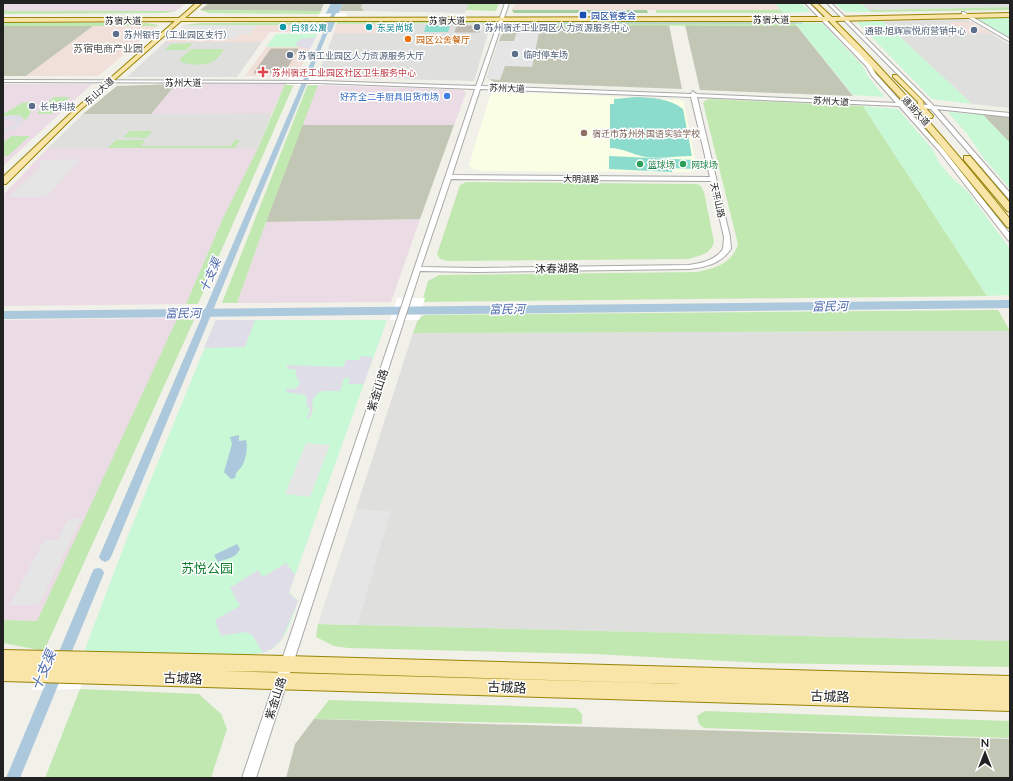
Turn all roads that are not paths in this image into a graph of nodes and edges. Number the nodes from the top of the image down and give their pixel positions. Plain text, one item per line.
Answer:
1 (192, 3) edge
2 (198, 3) edge
3 (506, 3) edge
4 (807, 3) edge
5 (814, 3) edge
6 (827, 3) edge
7 (1010, 12) edge
8 (966, 15) junction
9 (1010, 15) edge
10 (833, 17) junction
11 (177, 18) junction
12 (501, 18) junction
13 (3, 19) edge
14 (1010, 41) edge
15 (878, 55) junction
16 (888, 74) junction
17 (3, 80) edge
18 (106, 80) junction
19 (909, 82) junction
20 (478, 86) junction
21 (885, 87) junction
22 (692, 94) junction
23 (904, 103) junction
24 (921, 104) junction
25 (931, 105) junction
26 (1010, 111) edge
27 (1010, 115) edge
28 (916, 122) junction
29 (940, 138) junction
30 (982, 165) junction
31 (3, 172) edge
32 (449, 177) junction
33 (711, 177) junction
34 (3, 182) edge
35 (991, 186) junction
36 (1010, 197) edge
37 (1010, 209) edge
38 (1010, 225) edge
39 (1010, 239) edge
40 (696, 265) joint
41 (417, 268) junction
42 (3, 658) edge
43 (286, 664) junction
44 (59, 667) junction
45 (3, 673) edge
46 (281, 681) junction
47 (1010, 685) edge
48 (1010, 702) edge
49 (249, 778) edge

1 - 11 main road, 东山大道
2 - 11 main road, 东山大道
3 - 12 street, 紫金山路
4 - 10 street
5 - 10 main road, 通湖大道
6 - 10 main road, 通湖大道
7 - 8 main road, 苏宿大道
8 - 9 main road, 苏宿大道
8 - 10 main road, 苏宿大道
8 - 14 street
10 - 12 main road, 苏宿大道
10 - 15 main road, 通湖大道
10 - 16 main road, 通湖大道
10 - 21 street
11 - 12 main road, 苏宿大道
11 - 13 main road, 苏宿大道
11 - 18 main road, 东山大道
12 - 20 street, 紫金山路
15 - 16 main road, 通湖大道
15 - 19 street
16 - 19 main road
16 - 21 main road
16 - 23 main road, 通湖大道
16 - 24 main road, 通湖大道
17 - 18 street, 苏州大道
18 - 20 street, 苏州大道
18 - 31 main road, 东山大道
18 - 34 main road, 东山大道
19 - 25 street
20 - 22 street, 苏州大道
20 - 32 street, 紫金山路
21 - 23 street
22 - 23 street, 苏州大道
22 - 33 street, 天平山路
23 - 24 street, 苏州大道
23 - 28 street
23 - 29 main road, 通湖大道
24 - 25 street, 苏州大道
24 - 35 main road, 通湖大道
25 - 26 street, 苏州大道
25 - 27 street, 苏州大道
25 - 30 street
28 - 29 main road
28 - 39 street
29 - 38 main road, 通湖大道
30 - 35 main road
30 - 36 street
32 - 33 street, 大明湖路
32 - 41 street, 紫金山路
33 - 40 street, 天平山路
35 - 37 main road, 通湖大道
40 - 41 street, 沐春湖路
41 - 43 street, 紫金山路
42 - 44 main road, 古城路
43 - 44 main road, 古城路
43 - 46 street, 紫金山路
43 - 47 main road, 古城路
44 - 45 main road, 古城路
44 - 46 main road, 古城路
46 - 48 main road, 古城路
46 - 49 street, 紫金山路

